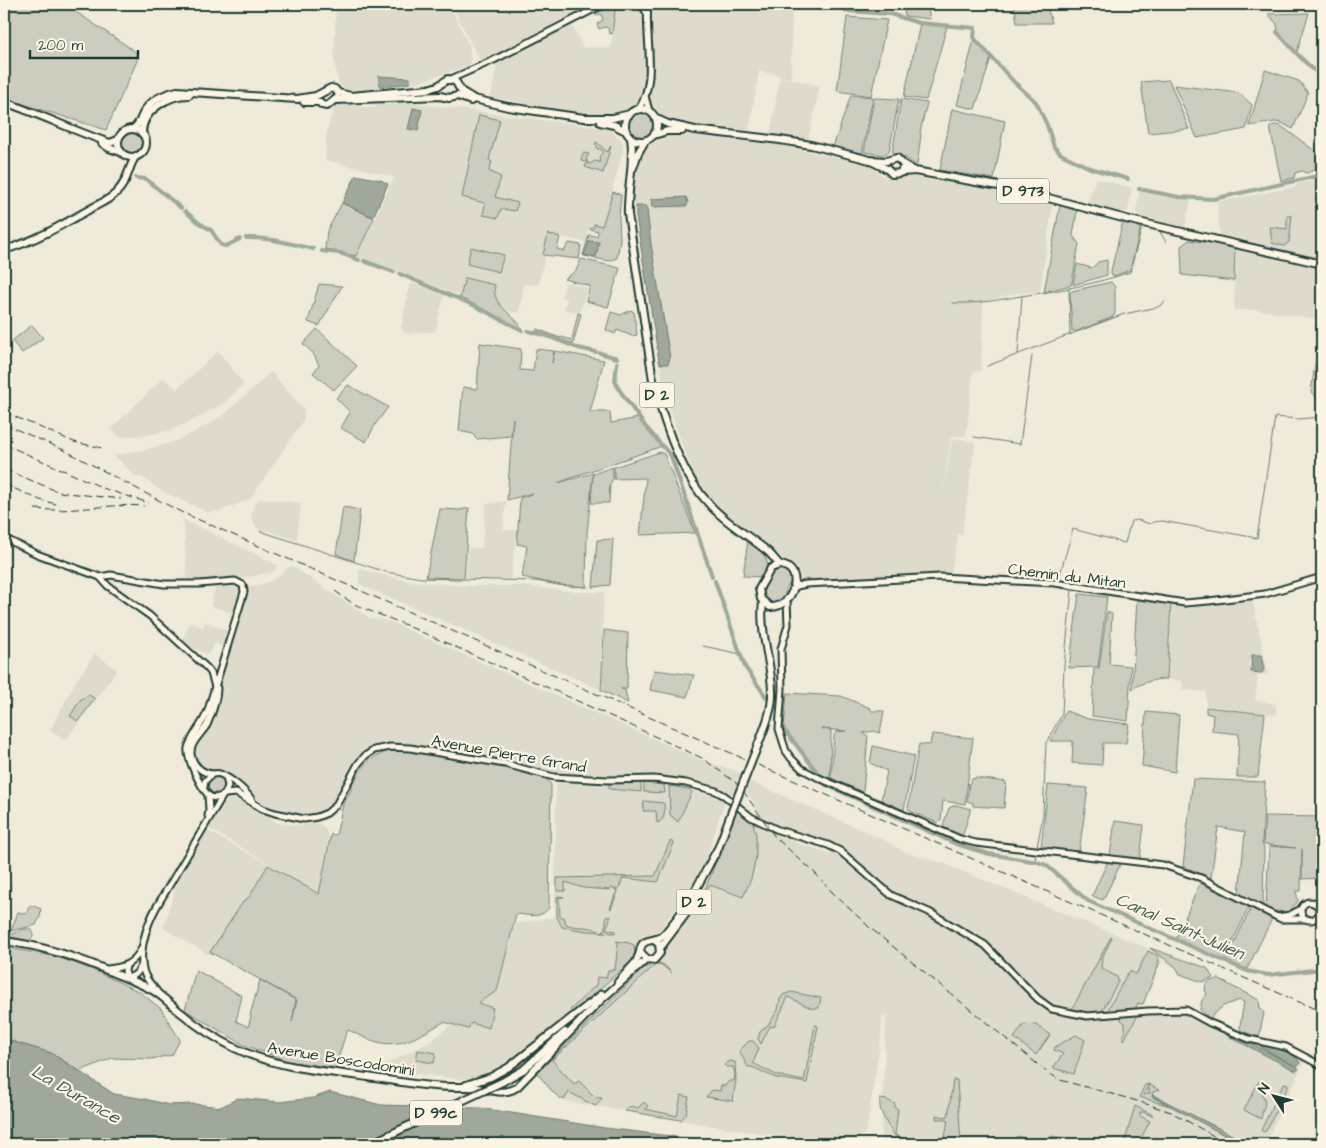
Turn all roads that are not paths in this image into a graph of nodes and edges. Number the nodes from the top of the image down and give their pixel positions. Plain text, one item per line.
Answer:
1 (604, 4) edge
2 (641, 4) edge
3 (648, 4) edge
4 (647, 13) junction
5 (468, 71) junction
6 (451, 79) junction
7 (441, 83) junction
8 (458, 87) junction
9 (645, 95) junction
10 (444, 96) junction
11 (337, 97) junction
12 (454, 97) junction
13 (319, 99) junction
14 (4, 102) edge
15 (638, 110) junction
16 (649, 111) junction
17 (630, 114) junction
18 (656, 119) junction
19 (133, 129) junction
20 (695, 130) junction
21 (626, 131) junction
22 (142, 133) junction
23 (654, 135) junction
24 (631, 138) junction
25 (97, 139) junction
26 (118, 140) junction
27 (646, 141) junction
28 (123, 154) junction
29 (136, 156) junction
30 (870, 160) junction
31 (889, 160) junction
32 (903, 164) junction
33 (887, 169) junction
34 (915, 171) junction
35 (901, 172) junction
36 (630, 176) junction
37 (101, 203) junction
38 (4, 250) edge
39 (1322, 264) edge
40 (4, 538) edge
41 (765, 549) junction
42 (780, 565) junction
43 (771, 568) junction
44 (108, 576) junction
45 (100, 577) junction
46 (1322, 577) edge
47 (795, 578) junction
48 (105, 583) junction
49 (806, 584) junction
50 (792, 589) junction
51 (787, 601) junction
52 (763, 602) junction
53 (774, 607) junction
54 (788, 615) junction
55 (765, 635) junction
56 (212, 673) junction
57 (219, 676) junction
58 (216, 685) junction
59 (212, 774) junction
60 (226, 778) junction
61 (204, 788) junction
62 (208, 795) junction
63 (224, 795) junction
64 (254, 802) junction
65 (207, 821) junction
66 (717, 850) junction
67 (1322, 899) edge
68 (1313, 903) junction
69 (1301, 909) junction
70 (1320, 909) edge
71 (1276, 917) junction
72 (1307, 919) junction
73 (4, 940) edge
74 (654, 940) junction
75 (143, 946) junction
76 (660, 947) junction
77 (640, 952) junction
78 (647, 959) junction
79 (142, 964) junction
80 (126, 966) junction
81 (106, 969) junction
82 (127, 978) junction
83 (613, 987) junction
84 (159, 995) junction
85 (602, 999) junction
86 (1322, 1066) edge
87 (448, 1088) junction
88 (370, 1144) edge

1 - 5 street
2 - 4 street
3 - 4 street
4 - 9 street
5 - 6 street
5 - 8 street
6 - 7 main road
6 - 8 main road
7 - 10 main road
7 - 11 main road
8 - 12 main road
8 - 17 main road
9 - 15 street
9 - 16 street
10 - 11 main road
10 - 12 main road
11 - 13 main road
11 - 13 main road
12 - 21 main road
13 - 19 main road
13 - 22 main road
14 - 25 main road
15 - 16 main road
15 - 17 main road
16 - 18 main road
17 - 21 main road
18 - 20 main road
18 - 23 main road
19 - 22 main road
19 - 26 main road
20 - 23 main road
20 - 30 main road
21 - 24 main road
22 - 29 main road
23 - 27 main road
24 - 27 main road
24 - 36 main road, D 2
25 - 26 main road
25 - 28 main road
26 - 28 main road
27 - 36 main road, D 2
28 - 29 main road
28 - 37 main road
29 - 37 main road
30 - 31 main road
30 - 33 main road
31 - 32 main road
31 - 33 main road
32 - 34 main road, D 973
32 - 35 main road
33 - 35 main road
34 - 35 main road, D 973
34 - 39 main road, D 973
36 - 41 main road, D 2
37 - 38 main road
40 - 45 street
41 - 42 main road, D 2
41 - 43 main road
42 - 43 main road
42 - 47 main road
43 - 52 main road
44 - 45 street
44 - 48 street
44 - 57 street
45 - 48 street
46 - 49 street, Chemin du Mitan
47 - 49 street
47 - 50 main road
48 - 56 street
49 - 50 street, Chemin du Mitan
50 - 51 main road
51 - 53 main road
51 - 54 street
52 - 53 main road
52 - 55 main road, D 2
53 - 54 street
53 - 55 main road, D 2
54 - 71 street
55 - 66 main road, D 2, bridge
56 - 57 street
56 - 58 street
57 - 58 street
58 - 59 street
58 - 61 street
59 - 60 street
59 - 61 street
60 - 63 street
60 - 64 street, Avenue Pierre Grand
61 - 62 street
62 - 63 street
62 - 65 street
63 - 64 street, Avenue Pierre Grand
63 - 65 street
64 - 86 street, Avenue Pierre Grand
65 - 75 street
66 - 74 main road, D 2
66 - 76 main road, D 2
67 - 68 street
68 - 69 street
68 - 70 street
69 - 71 street
69 - 72 street
70 - 72 street
71 - 72 street
73 - 81 main road, Avenue Boscodomini
74 - 76 main road
74 - 77 main road
75 - 79 street
75 - 80 street
76 - 78 main road
77 - 78 main road
77 - 83 main road, Avenue Boscodomini
78 - 85 main road, Avenue Boscodomini
79 - 82 street
79 - 84 street
80 - 81 street
80 - 82 street
81 - 82 main road, Avenue Boscodomini
82 - 84 main road, Avenue Boscodomini
83 - 85 main road, D 99c
83 - 87 main road, Avenue Boscodomini
84 - 87 main road, Avenue Boscodomini
85 - 87 main road, Avenue Boscodomini
85 - 88 main road, D 99c, bridge

